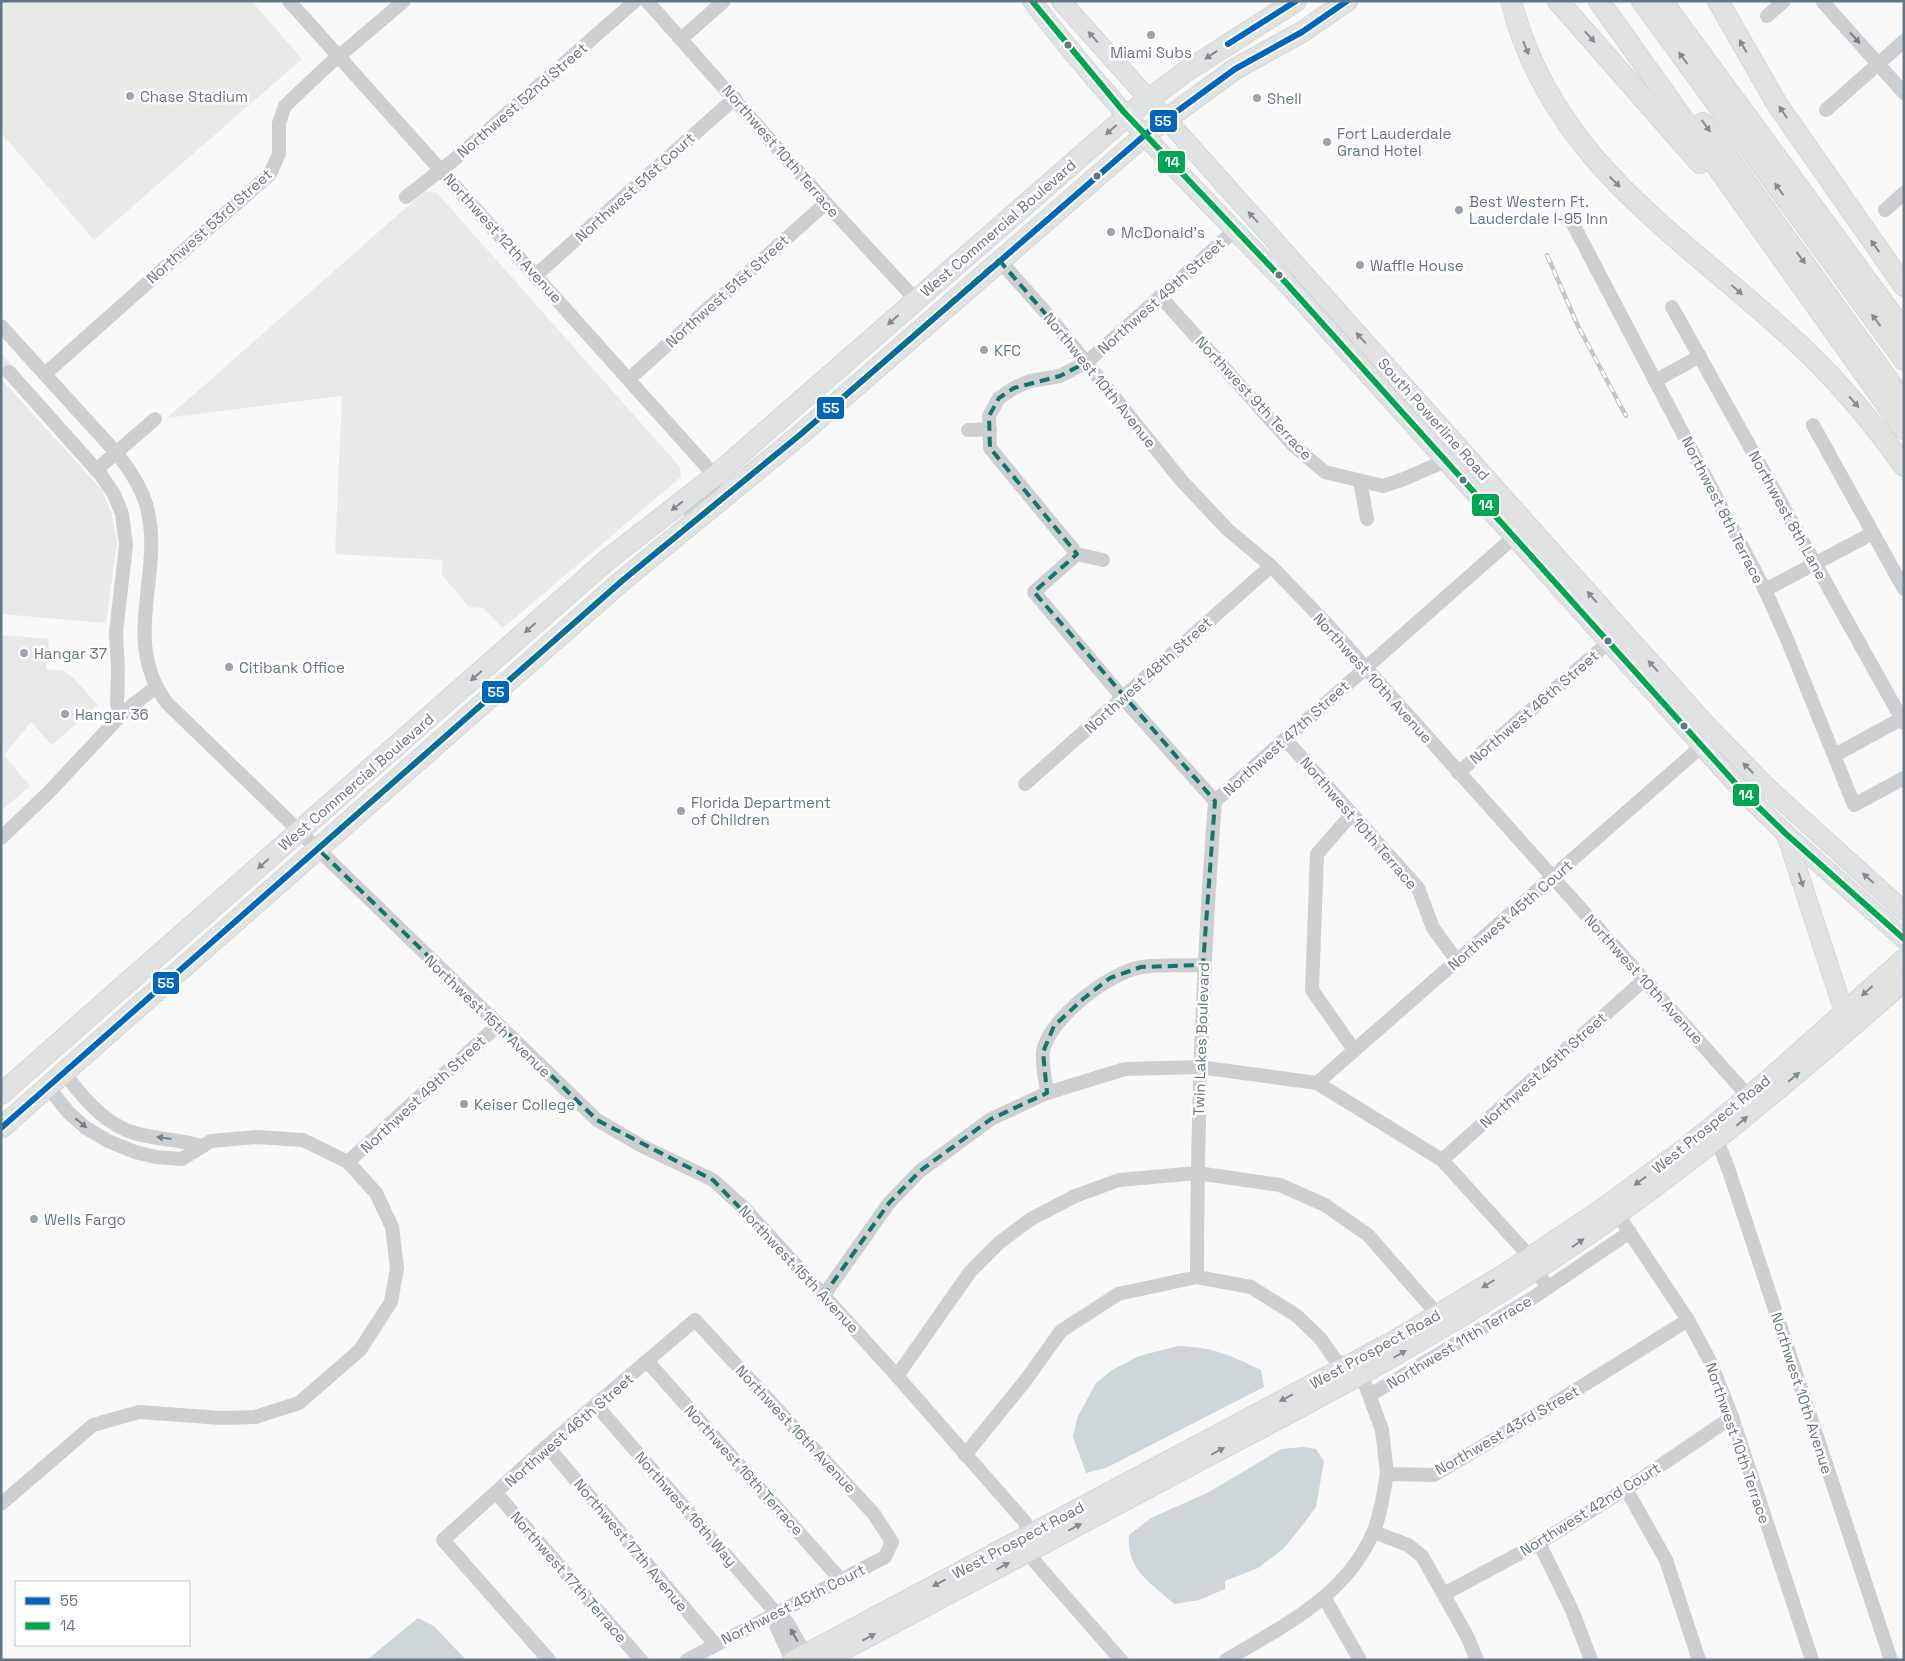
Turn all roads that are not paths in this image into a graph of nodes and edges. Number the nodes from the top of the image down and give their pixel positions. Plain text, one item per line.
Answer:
1 (289, 1) edge
2 (404, 1) edge
3 (635, 1) edge
4 (647, 1) edge
5 (724, 1) edge
6 (1032, 1) edge
7 (1061, 1) edge
8 (1296, 1) edge
9 (1347, 1) edge
10 (1511, 1) edge
11 (1558, 1) edge
12 (1599, 1) edge
13 (1616, 1) edge
14 (1642, 1) edge
15 (1662, 1) edge
16 (1718, 1) edge
17 (1784, 1) edge
18 (1822, 1) edge
19 (1767, 16) dead end
20 (681, 39) junction
21 (1904, 41) edge
22 (340, 57) junction
23 (1878, 64) junction
24 (1904, 93) edge
25 (735, 98) junction
26 (1148, 99) junction
27 (1826, 110) dead end
28 (1128, 115) junction
29 (1166, 119) junction
30 (1146, 134) junction
31 (441, 169) junction
32 (1904, 193) edge
33 (406, 196) dead end
34 (826, 203) junction
35 (1885, 210) dead end
36 (1573, 224) dead end
37 (1234, 230) junction
38 (1768, 236) junction
39 (999, 260) junction
40 (536, 275) junction
41 (1904, 286) edge
42 (1160, 296) junction
43 (916, 300) junction
44 (1672, 307) dead end
45 (1, 326) edge
46 (1904, 331) edge
47 (1700, 356) junction
48 (850, 357) junction
49 (1904, 360) edge
50 (1087, 362) junction
51 (9, 372) dead end
52 (45, 374) junction
53 (629, 379) junction
54 (1656, 381) junction
55 (1904, 402) edge
56 (155, 419) dead end
57 (1813, 425) dead end
58 (990, 429) junction
59 (1904, 429) edge
60 (968, 430) dead end
61 (1464, 452) junction
62 (116, 453) junction
63 (1445, 461) junction
64 (1904, 466) edge
65 (96, 470) junction
66 (752, 474) junction
67 (715, 476) junction
68 (1360, 480) junction
69 (1367, 519) dead end
70 (1872, 532) junction
71 (1514, 537) junction
72 (1077, 554) junction
73 (1103, 560) dead end
74 (645, 561) junction
75 (1814, 563) junction
76 (1271, 566) junction
77 (1904, 589) edge
78 (1764, 590) junction
79 (1616, 636) junction
80 (1365, 667) junction
81 (156, 687) junction
82 (1122, 697) junction
83 (120, 716) junction
84 (1902, 721) edge
85 (1286, 740) junction
86 (1702, 746) junction
87 (1835, 755) junction
88 (1458, 773) junction
89 (1904, 778) edge
90 (1025, 784) dead end
91 (1215, 801) junction
92 (1351, 815) junction
93 (299, 832) junction
94 (1786, 833) junction
95 (1, 838) edge
96 (318, 849) junction
97 (1553, 878) junction
98 (1904, 911) edge
99 (1904, 939) edge
100 (1904, 958) edge
101 (1458, 960) junction
102 (1203, 965) junction
103 (146, 966) junction
104 (1644, 980) junction
105 (1904, 982) edge
106 (1844, 1012) junction
107 (497, 1026) junction
108 (1354, 1050) junction
109 (40, 1060) junction
110 (1199, 1067) junction
111 (64, 1073) junction
112 (1317, 1082) junction
113 (48, 1087) junction
114 (1047, 1093) junction
115 (1, 1094) edge
116 (1748, 1096) junction
117 (1, 1111) edge
118 (1, 1128) edge
119 (1711, 1136) junction
120 (201, 1146) junction
121 (1442, 1160) junction
122 (348, 1162) junction
123 (1197, 1173) junction
124 (1618, 1215) junction
125 (1630, 1232) junction
126 (1533, 1264) junction
127 (1197, 1277) junction
128 (1548, 1288) junction
129 (824, 1295) junction
130 (1438, 1315) junction
131 (695, 1320) joint
132 (1688, 1320) junction
133 (648, 1362) junction
134 (1350, 1372) junction
135 (897, 1376) junction
136 (1370, 1395) junction
137 (596, 1405) junction
138 (1732, 1417) junction
139 (547, 1446) junction
140 (965, 1455) junction
141 (1387, 1474) junction
142 (1626, 1489) junction
143 (497, 1494) junction
144 (1, 1504) edge
145 (1374, 1532) junction
146 (892, 1542) joint
147 (1030, 1543) junction
148 (1539, 1543) junction
149 (840, 1579) junction
150 (1444, 1594) junction
151 (1325, 1598) junction
152 (776, 1613) junction
153 (715, 1644) junction
154 (800, 1658) edge
155 (549, 1660) edge
156 (640, 1660) edge
157 (687, 1660) edge
158 (826, 1660) edge
159 (1121, 1660) edge
160 (1226, 1660) edge
161 (1360, 1660) edge
162 (1477, 1660) edge
163 (1591, 1660) edge
164 (1699, 1660) edge
165 (1812, 1660) edge
166 (1891, 1660) edge

1 - 22 street, Northwest 12th Avenue
2 - 22 street, Northwest 53rd Street
3 - 31 street, Northwest 52nd Street
4 - 20 street, Northwest 10th Terrace
5 - 20 street
6 - 28 main road, South Powerline Road
26 -> 7 main road, South Powerline Road
8 -> 26 highway, West Commercial Boulevard
9 - 29 highway, West Commercial Boulevard
10 -> 64 highway
11 -> 38 highway
12 - 38 highway
13 -> 55 highway
49 -> 14 highway
15 - 46 highway
41 -> 16 highway
17 - 19 street
18 -> 23 street
20 - 25 street, Northwest 10th Terrace
21 - 23 street
22 - 31 street, Northwest 12th Avenue
22 - 52 street, Northwest 53rd Street
23 - 24 street
23 - 27 street
25 - 34 street, Northwest 10th Terrace
25 - 40 street, Northwest 51st Court
26 - 28 highway, West Commercial Boulevard
26 - 29 main road, South Powerline Road
28 - 30 main road, South Powerline Road
28 -> 43 highway, West Commercial Boulevard
29 - 30 highway, West Commercial Boulevard
61 -> 29 main road, South Powerline Road
30 - 37 main road, South Powerline Road
30 - 39 highway, West Commercial Boulevard
31 - 33 street, Northwest 52nd Street
31 - 40 street, Northwest 12th Avenue
32 - 35 street
34 - 43 street, Northwest 10th Terrace
34 - 53 street, Northwest 51st Street
36 - 54 street, Northwest 8th Terrace
37 - 42 street, Northwest 49th Street
37 - 63 main road, South Powerline Road
38 - 59 highway
39 - 50 street, Northwest 10th Avenue
39 - 66 highway, West Commercial Boulevard
40 - 53 street, Northwest 12th Avenue
42 - 50 street, Northwest 49th Street
42 - 68 street, Northwest 9th Terrace
43 -> 48 highway, West Commercial Boulevard
44 - 47 street, Northwest 8th Lane
45 - 52 street, Northwest 15th Avenue
47 - 54 street
47 - 75 street, Northwest 8th Lane
48 - 66 highway
48 - 67 highway, West Commercial Boulevard
50 - 58 street, Northwest 49th Street
50 - 76 street, Northwest 10th Avenue
51 - 65 street
52 - 62 street, Northwest 15th Avenue
53 - 67 street, Northwest 12th Avenue
54 - 78 street, Northwest 8th Terrace
56 - 62 street
57 - 70 street
58 - 60 street
58 - 72 street, Northwest 49th Street
61 - 63 main road
79 -> 61 main road, South Powerline Road
62 - 65 street
62 - 81 street, Northwest 15th Avenue
63 - 68 street, Northwest 9th Terrace
63 - 71 main road, South Powerline Road
65 - 83 street
66 - 74 highway, West Commercial Boulevard
67 - 74 street, West Commercial Boulevard
67 -> 93 highway, West Commercial Boulevard
68 - 69 street
70 - 75 street
70 - 77 street
71 - 79 main road, South Powerline Road
71 - 80 street, Northwest 47th Street
72 - 73 street
72 - 82 street
74 - 96 highway, West Commercial Boulevard
75 - 78 street
75 - 84 street, Northwest 8th Lane
76 - 80 street, Northwest 10th Avenue
76 - 82 street, Northwest 48th Street
78 - 87 street, Northwest 8th Terrace
79 - 86 main road, South Powerline Road
79 - 88 street, Northwest 46th Street
98 -> 79 main road
80 - 85 street, Northwest 47th Street
80 - 88 street, Northwest 10th Avenue
81 - 83 street
81 - 93 street, Northwest 15th Avenue
82 - 90 street, Northwest 48th Street
82 - 91 street
83 - 95 street
84 - 87 street
85 - 91 street, Northwest 47th Street
85 - 92 street, Northwest 10th Terrace
86 - 94 main road, South Powerline Road
86 - 97 street, Northwest 45th Court
87 - 89 street, Northwest 8th Terrace
88 - 97 street, Northwest 10th Avenue
91 - 102 street, Twin Lakes Boulevard
92 - 101 street, Northwest 10th Terrace
92 - 108 street
93 - 96 street, Northwest 15th Avenue
93 -> 103 highway, West Commercial Boulevard
94 - 99 main road, South Powerline Road
94 -> 106 main road
96 - 107 street, Northwest 15th Avenue
96 - 111 highway, West Commercial Boulevard
97 - 101 street, Northwest 45th Court
97 - 104 street, Northwest 10th Avenue
100 -> 106 main road, West Prospect Road
101 - 108 street, Northwest 45th Court
102 - 110 street, Twin Lakes Boulevard
102 - 114 street
103 - 109 highway, West Commercial Boulevard
103 - 113 highway
104 - 116 street, Northwest 10th Avenue
104 - 121 street, Northwest 45th Street
119 -> 105 main road, West Prospect Road
106 - 116 main road, West Prospect Road
107 - 122 street, Northwest 49th Street
107 - 129 street, Northwest 15th Avenue
108 - 112 street, Northwest 45th Court
109 - 115 highway, West Commercial Boulevard
109 - 117 highway
110 - 112 street, Northwest 11th Terrace
110 - 114 street
110 - 123 street, Twin Lakes Boulevard
111 - 113 highway, West Commercial Boulevard
120 -> 111 street
112 - 121 street, Northwest 11th Terrace
113 - 118 highway, West Commercial Boulevard
113 -> 120 street
114 - 129 street
116 - 119 main road, West Prospect Road
119 - 124 main road, West Prospect Road
119 -> 126 main road, West Prospect Road
119 - 166 street, Northwest 10th Avenue
120 - 122 street
121 - 126 street, Northwest 11th Terrace
122 - 144 street
123 - 127 street, Twin Lakes Boulevard
123 - 130 street
123 - 135 street
124 - 125 street, Northwest 10th Terrace
126 -> 124 main road, West Prospect Road
125 - 128 street, Northwest 11th Terrace
125 - 132 street, Northwest 10th Terrace
126 - 128 street, Northwest 11th Terrace
126 -> 130 main road, West Prospect Road
134 -> 126 main road, West Prospect Road
127 - 134 street
127 - 140 street
128 - 136 street, Northwest 11th Terrace
129 - 135 street, Northwest 15th Avenue
130 - 134 main road, West Prospect Road
131 - 133 street, Northwest 46th Street
131 - 146 street, Northwest 16th Avenue
132 - 138 street, Northwest 10th Terrace
132 - 141 street, Northwest 43rd Street
133 - 137 street, Northwest 46th Street
133 - 149 street, Northwest 16th Terrace
134 - 136 street
134 - 147 main road, West Prospect Road
135 - 140 street, Northwest 15th Avenue
136 - 141 street
137 - 139 street, Northwest 46th Street
137 - 152 street, Northwest 16th Way
138 - 142 street, Northwest 42nd Court
138 - 165 street, Northwest 10th Terrace
139 - 143 street, Northwest 46th Street
139 - 153 street, Northwest 17th Avenue
140 - 147 street, Northwest 15th Avenue
141 - 145 street
142 - 148 street, Northwest 42nd Court
142 - 164 street
143 - 155 street, Northwest 46th Street
143 - 156 street, Northwest 17th Terrace
145 - 150 street
145 - 151 street
146 - 149 street, Northwest 45th Court
147 -> 154 main road, West Prospect Road
158 -> 147 main road, West Prospect Road
147 - 159 street, Northwest 15th Avenue
148 - 150 street, Northwest 42nd Court
148 - 163 street
149 - 152 street, Northwest 45th Court
150 - 162 street
151 - 160 street
151 - 161 street
152 - 153 street, Northwest 45th Court
152 - 154 street, Northwest 16th Way
153 - 157 street, Northwest 45th Court

